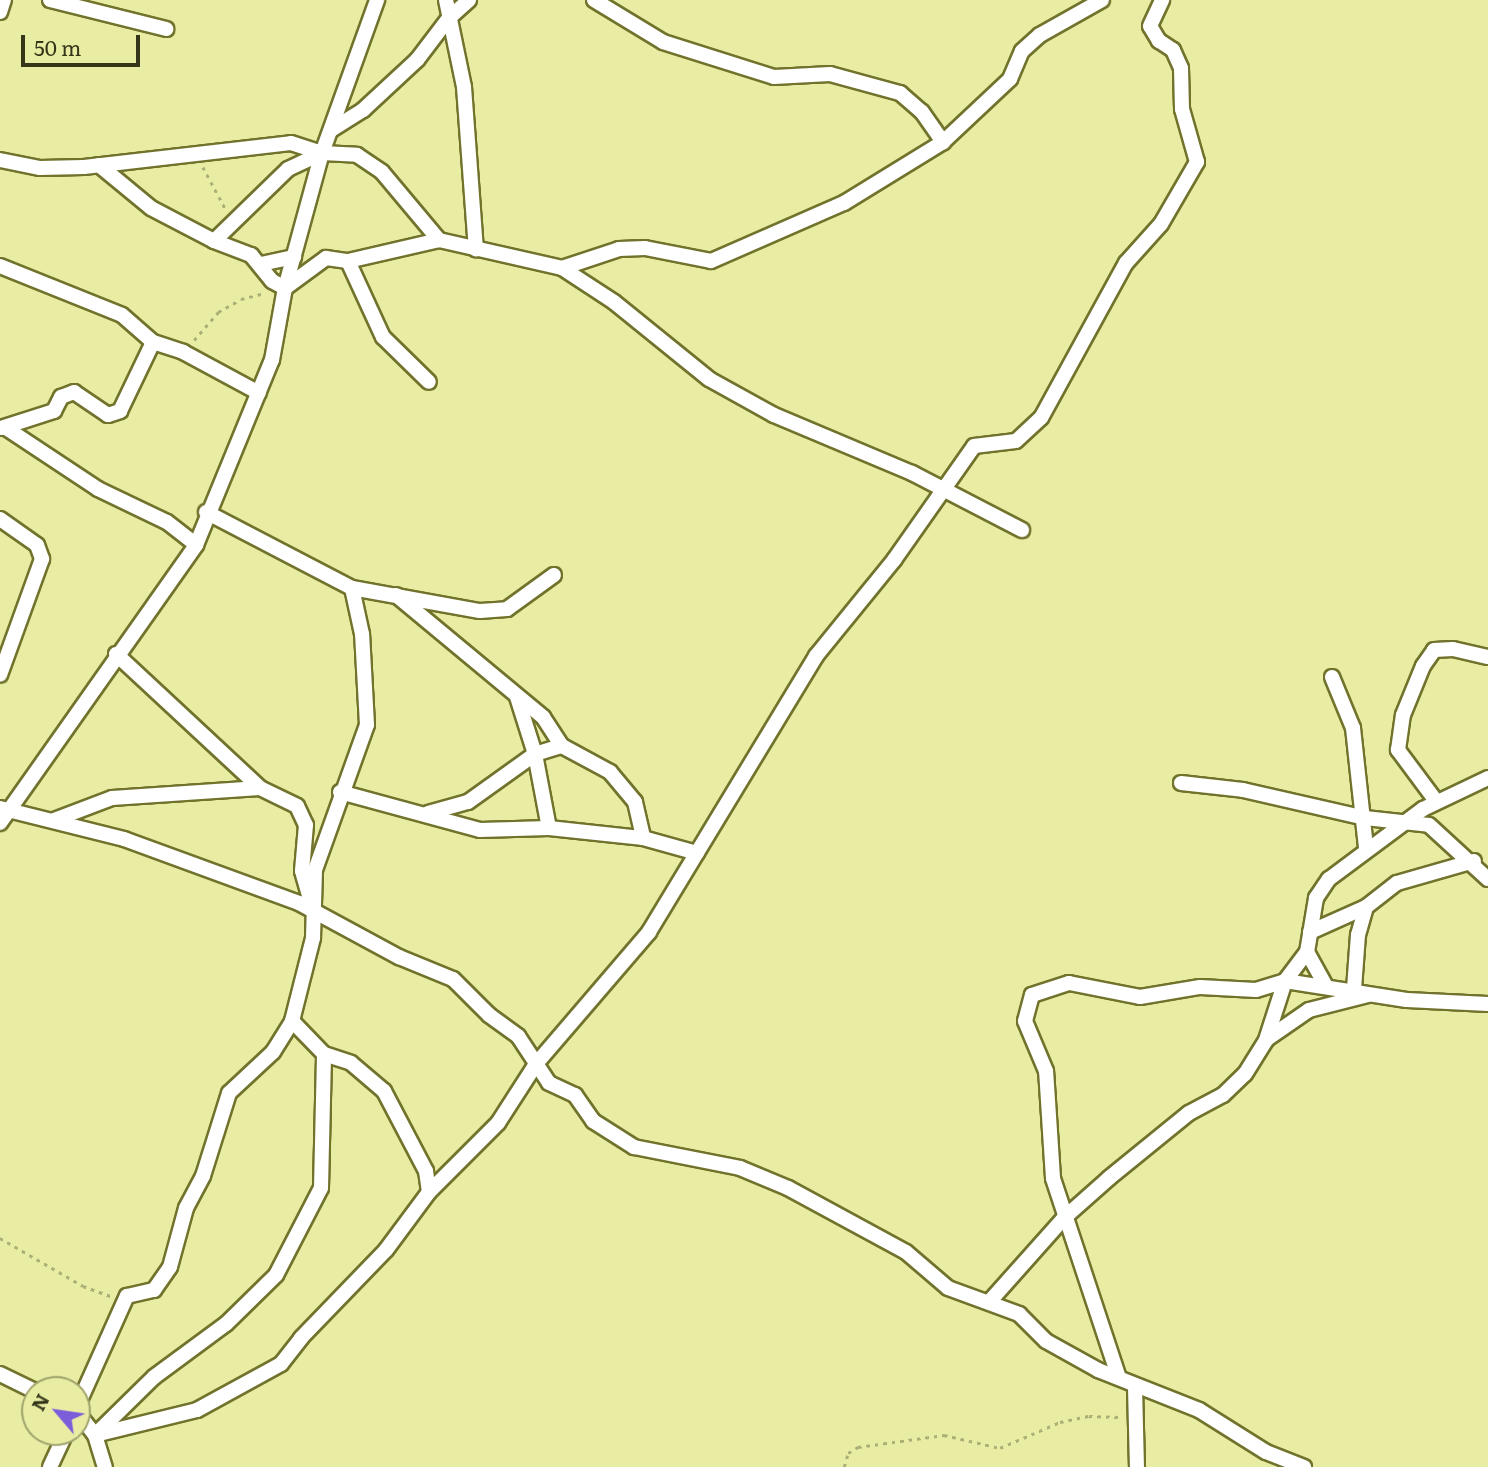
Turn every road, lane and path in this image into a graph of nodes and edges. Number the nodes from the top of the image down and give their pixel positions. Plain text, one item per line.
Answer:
1 (4, 0) edge
2 (50, 0) edge
3 (377, 0) edge
4 (446, 0) edge
5 (469, 0) edge
6 (594, 0) edge
7 (1102, 0) edge
8 (1162, 0) edge
9 (0, 12) edge
10 (449, 18) junction
11 (166, 29) dead end
12 (331, 130) junction
13 (943, 142) junction
14 (322, 153) junction
15 (196, 155) junction
16 (0, 160) edge
17 (99, 165) junction
18 (234, 223) junction
19 (439, 240) junction
20 (214, 241) junction
21 (476, 250) junction
22 (294, 257) junction
23 (348, 261) junction
24 (261, 264) junction
25 (0, 266) edge
26 (562, 268) junction
27 (285, 288) junction
28 (153, 342) junction
29 (183, 352) junction
30 (429, 382) dead end
31 (259, 393) junction
32 (3, 428) edge
33 (942, 490) junction
34 (206, 512) junction
35 (0, 519) edge
36 (1021, 530) dead end
37 (196, 545) junction
38 (554, 575) dead end
39 (352, 588) junction
40 (396, 594) junction
41 (116, 654) junction
42 (1488, 657) edge
43 (0, 675) edge
44 (1332, 677) dead end
45 (517, 697) junction
46 (562, 746) junction
47 (535, 754) junction
48 (1488, 778) edge
49 (1181, 783) dead end
50 (260, 788) junction
51 (340, 792) junction
52 (1436, 801) junction
53 (1423, 809) junction
54 (3, 814) edge
55 (420, 814) junction
56 (1365, 818) junction
57 (52, 820) junction
58 (1406, 820) junction
59 (1429, 825) junction
60 (549, 828) junction
61 (643, 838) junction
62 (1366, 848) junction
63 (697, 853) junction
64 (1474, 861) junction
65 (1488, 879) edge
66 (1366, 907) junction
67 (314, 910) junction
68 (1310, 932) junction
69 (1307, 952) junction
70 (1285, 981) junction
71 (1325, 984) junction
72 (1354, 989) junction
73 (1374, 993) junction
74 (1488, 1004) edge
75 (292, 1021) junction
76 (1266, 1040) junction
77 (324, 1054) junction
78 (536, 1065) junction
79 (429, 1192) junction
80 (1064, 1218) junction
81 (0, 1238) edge
82 (127, 1296) junction
83 (990, 1301) junction
84 (0, 1374) edge
85 (1118, 1375) junction
86 (91, 1376) edge
87 (21, 1384) edge
88 (1135, 1387) junction
89 (1134, 1418) junction
90 (91, 1430) edge
91 (95, 1435) junction
92 (60, 1446) edge
93 (50, 1467) edge
94 (105, 1467) edge
95 (844, 1467) edge
96 (1137, 1467) edge
97 (1304, 1467) edge

1 - 9 street
2 - 11 street
3 - 12 street
4 - 10 street
5 - 10 street
6 - 13 street
7 - 13 street
8 - 33 street
10 - 12 street
10 - 21 street
12 - 14 street
13 - 26 street
14 - 15 street
14 - 18 street
14 - 19 street
14 - 22 street
15 - 17 street
15 - 18 path
16 - 17 street
17 - 20 street
18 - 20 street
19 - 21 street
19 - 23 street
20 - 24 street
21 - 26 street
22 - 24 street
22 - 27 street
23 - 27 street
23 - 30 street
24 - 27 street
25 - 28 street
26 - 33 street
27 - 29 path
27 - 31 street
28 - 29 street
28 - 32 street
29 - 31 street
31 - 34 street
32 - 37 street
33 - 36 street
33 - 63 street
34 - 37 street
34 - 39 street
35 - 43 street
37 - 41 street
38 - 40 street
39 - 40 street
39 - 51 street
40 - 45 street
41 - 50 street
41 - 54 street
42 - 52 street
44 - 56 street
45 - 46 street
45 - 47 street
46 - 47 street
46 - 61 street
47 - 55 street
47 - 60 street
48 - 52 street
49 - 56 street
50 - 57 street
50 - 67 street
51 - 55 street
51 - 67 street
52 - 53 street
53 - 58 street
53 - 59 street
54 - 57 street
55 - 60 street
56 - 58 street
56 - 62 street
57 - 67 street
58 - 59 street
58 - 62 street
59 - 64 street
60 - 61 street
61 - 63 street
62 - 68 street
63 - 78 street
64 - 65 street
64 - 66 street
66 - 68 street
66 - 72 street
67 - 75 street
67 - 78 street
68 - 69 street
69 - 70 street
69 - 71 street
70 - 71 street
70 - 76 street
70 - 80 street
71 - 72 street
72 - 73 street
73 - 74 street
73 - 76 street
75 - 77 street
75 - 82 street
76 - 80 street
77 - 79 street
77 - 91 street
78 - 79 street
78 - 83 street
79 - 91 street
80 - 83 street
80 - 85 street
81 - 82 path
82 - 86 street
83 - 85 street
84 - 87 street
85 - 88 street
88 - 89 street
88 - 97 street
89 - 95 path
89 - 96 street
90 - 91 street
91 - 94 street
92 - 93 street

